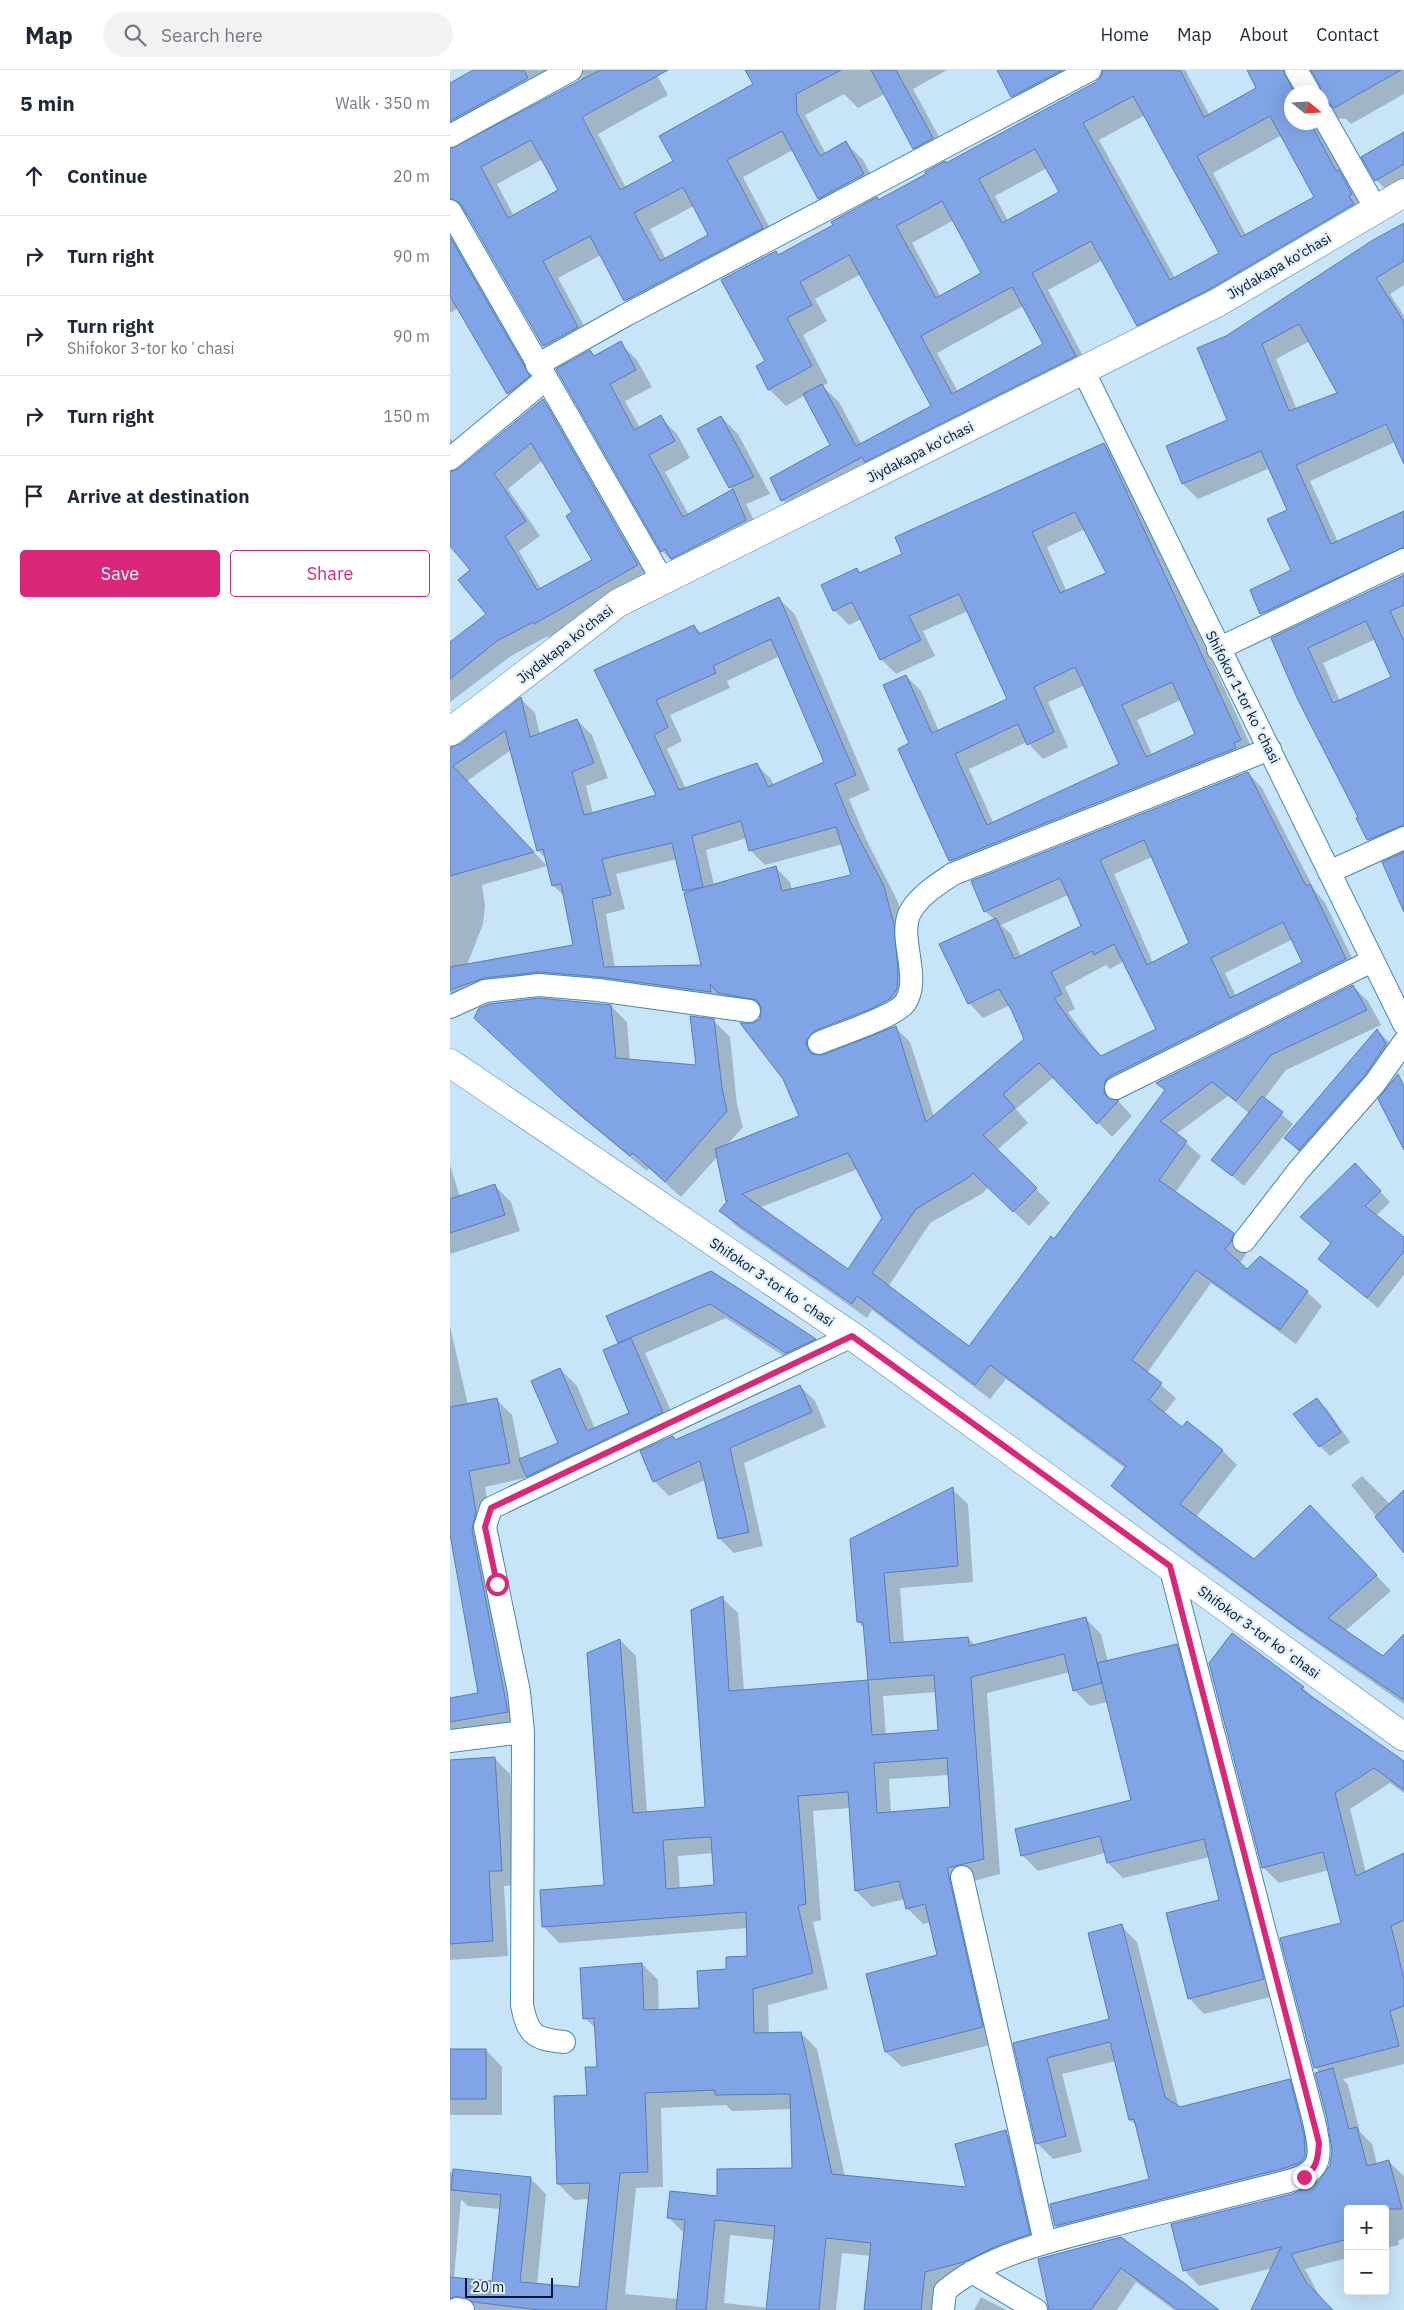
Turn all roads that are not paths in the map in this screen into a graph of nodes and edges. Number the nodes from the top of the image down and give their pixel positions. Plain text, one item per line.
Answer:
1 (571, 70) edge
2 (1090, 70) edge
3 (1296, 70) edge
4 (1305, 85) edge
5 (1329, 126) edge
6 (450, 136) edge
7 (1404, 193) edge
8 (1376, 209) junction
9 (450, 211) edge
10 (1083, 370) junction
11 (542, 372) junction
12 (450, 459) edge
13 (1404, 560) edge
14 (663, 581) junction
15 (1218, 649) junction
16 (450, 732) edge
17 (1270, 749) junction
18 (1404, 838) edge
19 (1329, 872) junction
20 (1372, 961) junction
21 (450, 1007) edge
22 (749, 1011) dead end
23 (1404, 1024) edge
24 (1404, 1042) edge
25 (819, 1043) dead end
26 (450, 1063) edge
27 (1116, 1088) dead end
28 (1244, 1241) dead end
29 (852, 1336) junction
30 (1170, 1566) junction
31 (523, 1732) junction
32 (1404, 1737) edge
33 (450, 1741) edge
34 (962, 1877) dead end
35 (564, 2042) dead end
36 (1045, 2242) junction
37 (972, 2272) junction
38 (457, 2309) edge
39 (463, 2310) edge
40 (943, 2310) edge
41 (1036, 2310) edge

1 - 6 street
2 - 11 street
3 - 4 street
5 - 8 street
7 - 8 street, Jiydakapa ko'chasi
8 - 10 street, Jiydakapa ko'chasi
9 - 11 street
10 - 14 street, Jiydakapa ko'chasi
10 - 15 street, Shifokor 1-tor koʼchasi
11 - 12 street
11 - 14 street
13 - 15 street
14 - 16 street, Jiydakapa ko'chasi
15 - 17 street, Shifokor 1-tor koʼchasi
17 - 19 street, Shifokor 1-tor koʼchasi
17 - 25 street
18 - 19 street
19 - 20 street, Shifokor 1-tor koʼchasi
20 - 23 street, Shifokor 1-tor koʼchasi
20 - 27 street
21 - 22 street
24 - 28 street
26 - 29 street, Shifokor 3-tor koʼchasi
29 - 30 street, Shifokor 3-tor koʼchasi
29 - 31 street
30 - 32 street, Shifokor 3-tor koʼchasi
30 - 36 street
31 - 33 street
31 - 35 street
34 - 36 street
36 - 37 street
37 - 40 street
37 - 41 street
38 - 39 street

